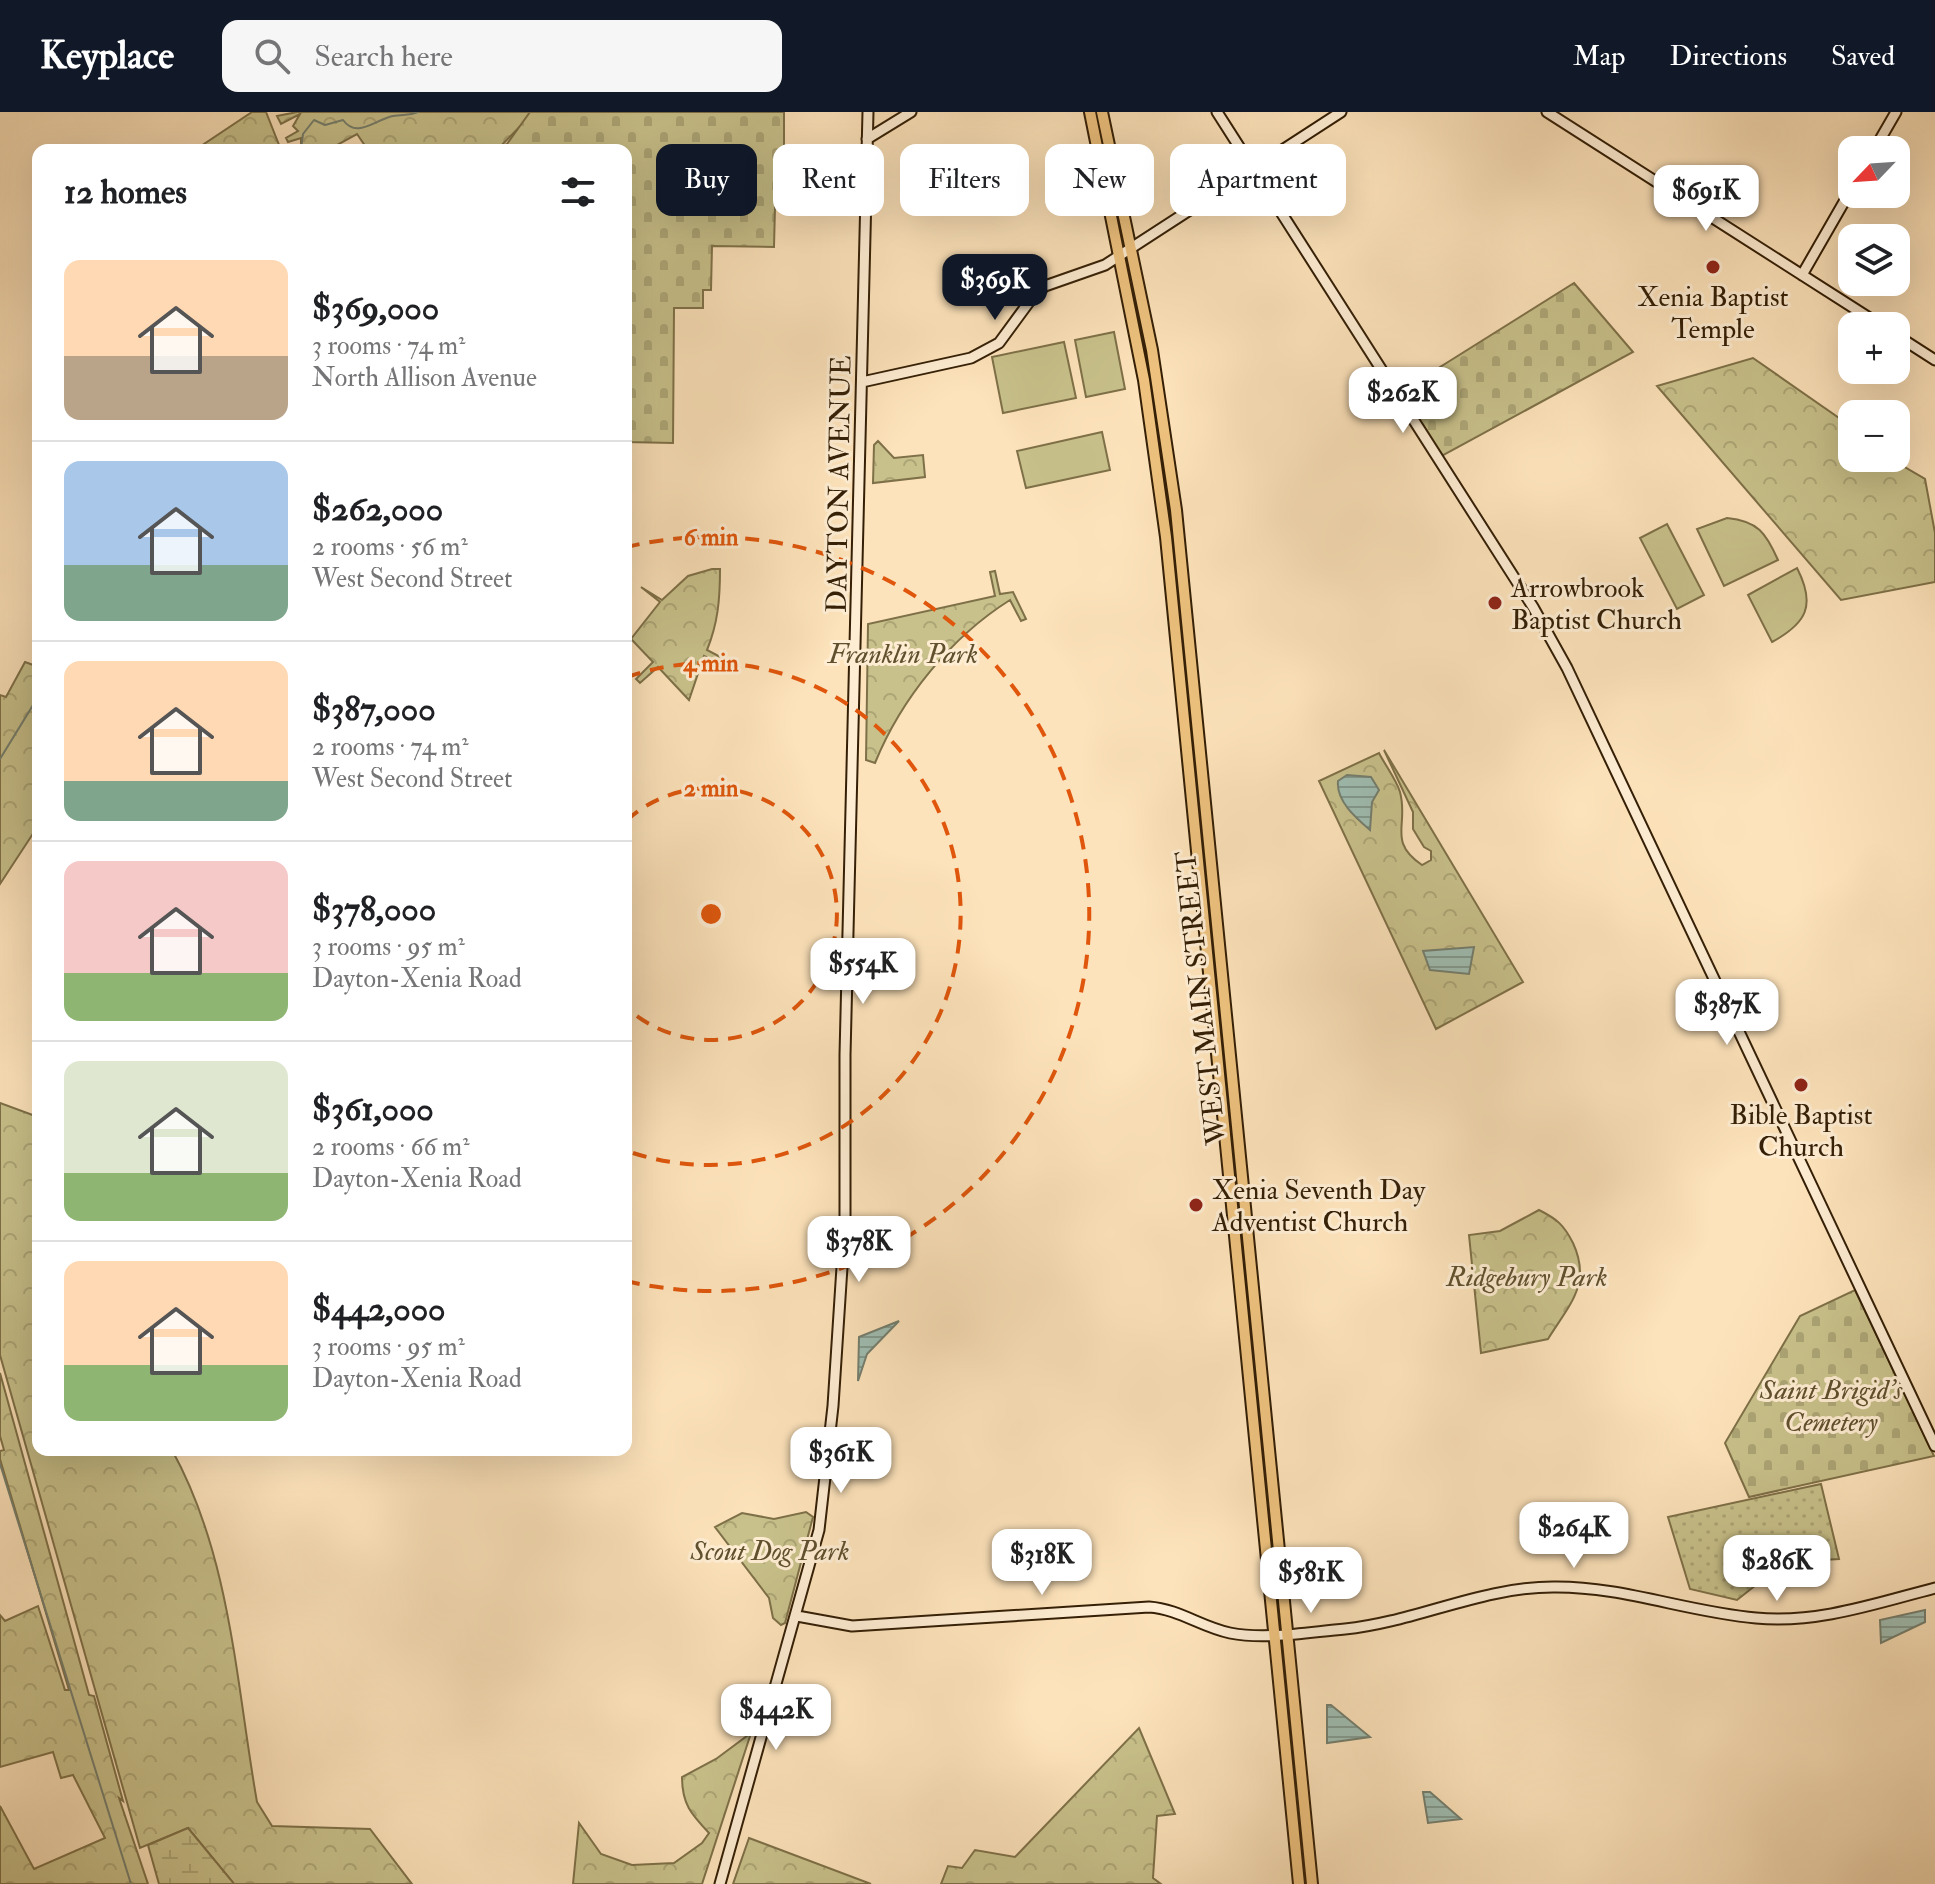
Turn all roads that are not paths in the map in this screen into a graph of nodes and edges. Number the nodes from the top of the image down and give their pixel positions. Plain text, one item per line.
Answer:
1 (868, 112) edge
2 (911, 112) edge
3 (1090, 112) edge
4 (1102, 112) edge
5 (1217, 112) edge
6 (1341, 112) edge
7 (1547, 112) edge
8 (1896, 112) edge
9 (1882, 136) edge
10 (867, 139) junction
11 (1237, 144) edge
12 (1290, 144) edge
13 (1841, 208) edge
14 (1178, 216) edge
15 (1283, 216) edge
16 (1131, 246) junction
17 (1121, 253) junction
18 (1802, 275) junction
19 (1860, 312) edge
20 (1910, 344) edge
21 (1935, 360) edge
22 (862, 382) junction
23 (1935, 1446) edge
24 (1935, 1588) edge
25 (797, 1616) junction
26 (1281, 1633) junction
27 (720, 1884) edge
28 (1299, 1884) edge
29 (1312, 1884) edge

1 - 10 main road, DAYTON AVENUE
2 - 10 main road
3 - 17 main road, WEST MAIN STREET
4 - 16 main road, WEST MAIN STREET
5 - 11 main road
6 - 12 main road
7 - 18 main road
8 - 9 main road
10 - 22 main road, DAYTON AVENUE
13 - 18 main road
14 - 16 main road
15 - 23 main road
16 - 17 main road
16 - 26 main road, WEST MAIN STREET
17 - 22 main road
17 - 26 main road, WEST MAIN STREET
18 - 19 main road
20 - 21 main road
22 - 25 main road, DAYTON AVENUE
24 - 26 main road
25 - 26 main road
25 - 27 main road, DAYTON AVENUE
26 - 28 main road, WEST MAIN STREET
26 - 29 main road, WEST MAIN STREET

